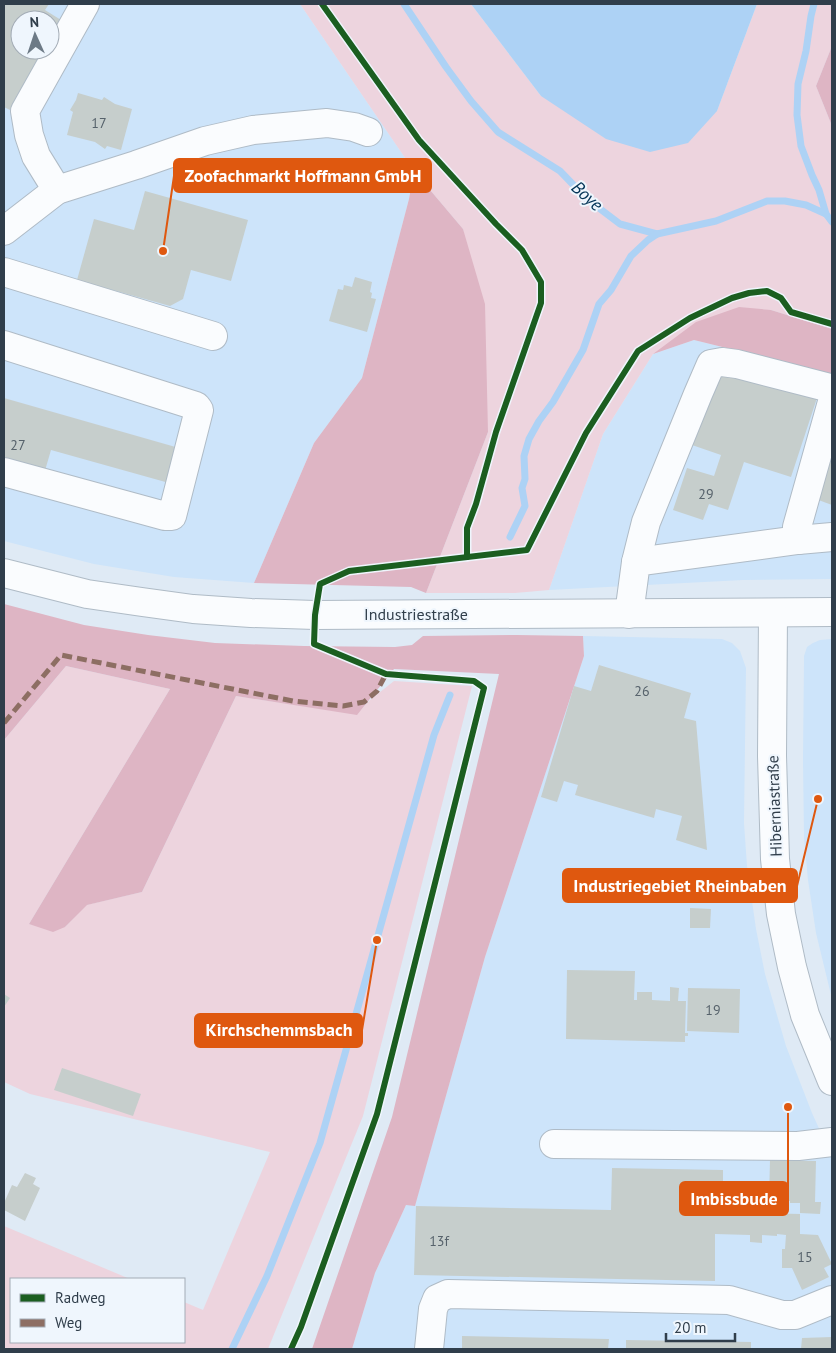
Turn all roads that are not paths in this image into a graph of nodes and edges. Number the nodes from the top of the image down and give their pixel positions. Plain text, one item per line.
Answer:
1 (85, 4) edge
2 (368, 132) dead end
3 (57, 190) junction
4 (4, 231) edge
5 (4, 272) edge
6 (214, 336) dead end
7 (4, 344) edge
8 (832, 392) edge
9 (832, 402) edge
10 (4, 472) edge
11 (832, 537) edge
12 (798, 540) junction
13 (636, 562) junction
14 (4, 573) edge
15 (832, 612) edge
16 (773, 613) junction
17 (629, 614) junction
18 (832, 1081) edge
19 (832, 1142) edge
20 (554, 1144) dead end
21 (832, 1300) edge
22 (429, 1349) edge

1 - 3 street
2 - 3 street
3 - 4 street
5 - 6 street
7 - 10 street
8 - 13 street
9 - 12 street
11 - 12 street
12 - 13 street
13 - 17 street
14 - 17 street, Industriestraße
15 - 16 street, Industriestraße
16 - 17 street, Industriestraße
16 - 18 street, Hiberniastraße
19 - 20 street
21 - 22 street

